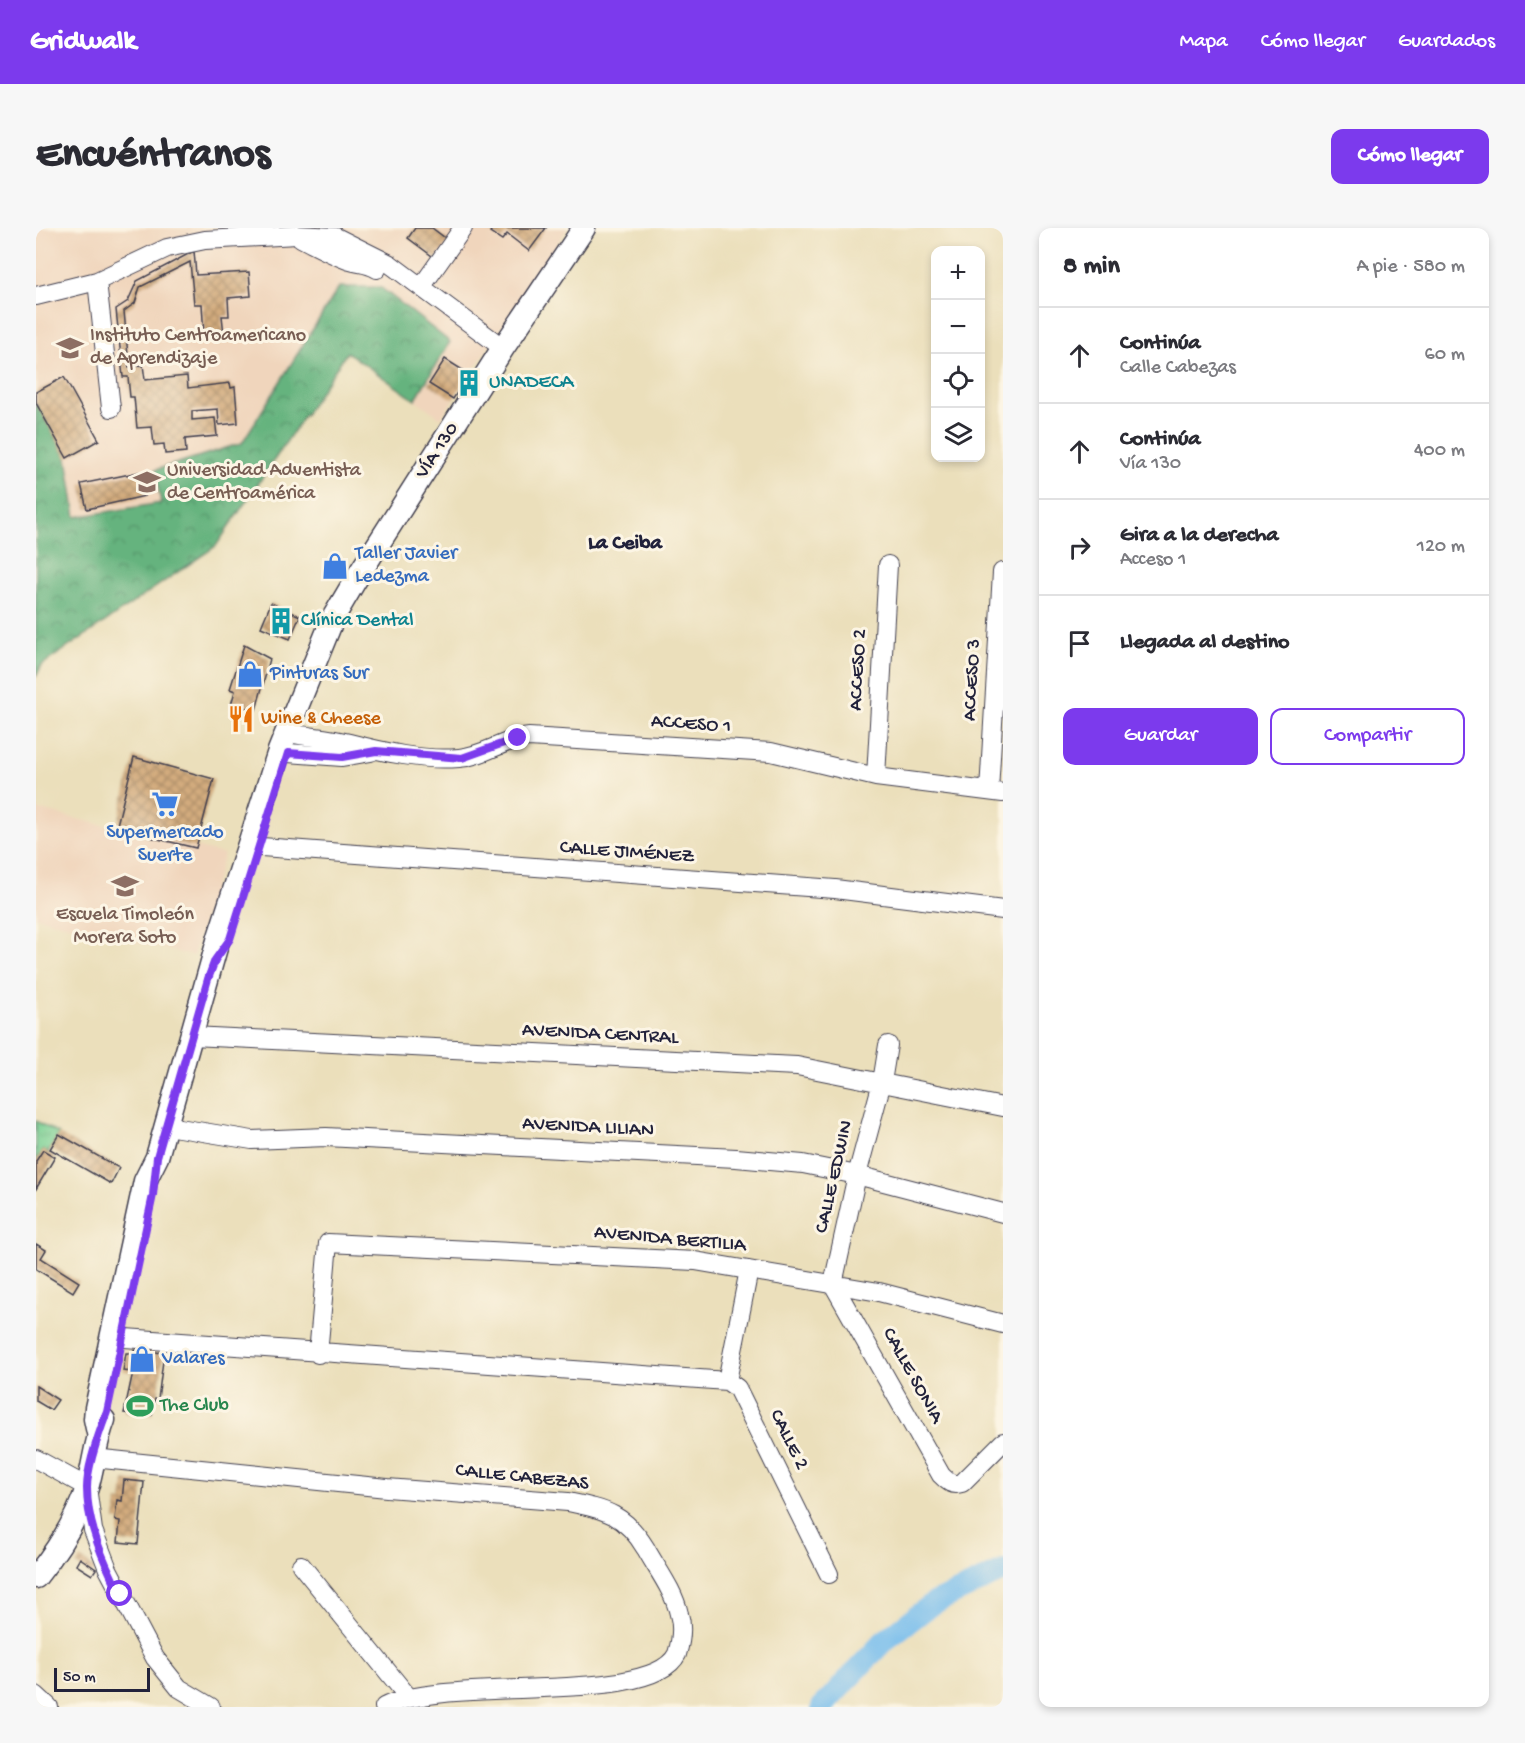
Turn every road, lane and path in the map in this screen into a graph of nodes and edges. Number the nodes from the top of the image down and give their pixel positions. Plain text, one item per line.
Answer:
1 (464, 228) edge
2 (584, 228) edge
3 (297, 232) edge
4 (97, 281) junction
5 (422, 286) junction
6 (36, 296) edge
7 (501, 352) junction
8 (111, 408) dead end
9 (888, 565) dead end
10 (1002, 572) edge
11 (308, 682) junction
12 (291, 743) junction
13 (876, 777) junction
14 (996, 792) edge
15 (252, 847) junction
16 (1003, 910) edge
17 (192, 1036) junction
18 (888, 1045) dead end
19 (882, 1082) junction
20 (1003, 1107) edge
21 (167, 1126) junction
22 (857, 1175) junction
23 (1003, 1213) edge
24 (749, 1269) junction
25 (833, 1284) junction
26 (1003, 1324) edge
27 (116, 1338) junction
28 (318, 1354) junction
29 (727, 1381) junction
30 (1003, 1442) edge
31 (93, 1458) junction
32 (36, 1459) edge
33 (87, 1487) junction
34 (301, 1565) dead end
35 (829, 1574) dead end
36 (36, 1576) edge
37 (36, 1695) edge
38 (409, 1698) junction
39 (49, 1707) edge
40 (211, 1707) edge
41 (384, 1707) edge

1 - 5 street
2 - 7 main road, VÍA 130
3 - 4 street
3 - 5 street
3 - 7 street
4 - 6 street
4 - 8 street
5 - 7 street
7 - 11 main road, VÍA 130
9 - 13 street, ACCESO 2
10 - 14 street, ACCESO 3
11 - 12 main road, VÍA 130
11 - 15 main road, VÍA 130
12 - 13 street, ACCESO 1
12 - 15 main road, VÍA 130
13 - 14 street, ACCESO 1
15 - 16 street, CALLE JIMÉNEZ
15 - 17 main road, VÍA 130
17 - 19 street, AVENIDA CENTRAL
17 - 21 main road, VÍA 130
18 - 19 street, CALLE EDWIN
19 - 20 street, AVENIDA CENTRAL
19 - 22 street, CALLE EDWIN
21 - 22 street, AVENIDA LILIAN
21 - 27 main road, VÍA 130
22 - 23 street, AVENIDA LILIAN
22 - 25 street, CALLE EDWIN
24 - 25 street, AVENIDA BERTILIA
24 - 28 street, AVENIDA BERTILIA
24 - 29 street
25 - 26 street, AVENIDA BERTILIA
25 - 30 street, CALLE SONIA
27 - 28 street
27 - 31 main road, VÍA 130
28 - 29 street
29 - 35 street, CALLE 2
31 - 33 main road, VÍA 130
31 - 38 street, CALLE CABEZAS
32 - 33 street
33 - 36 main road, VÍA 130
33 - 40 street
34 - 38 street
37 - 39 street
38 - 41 street, CALLE CABEZAS

